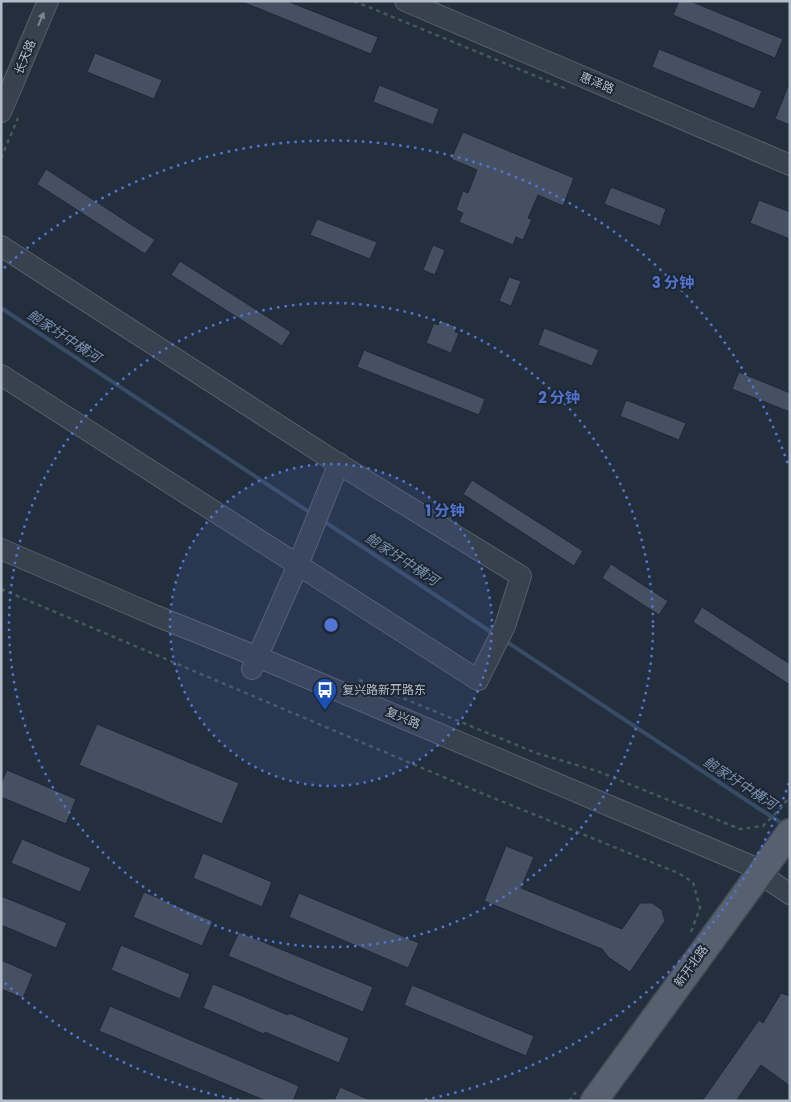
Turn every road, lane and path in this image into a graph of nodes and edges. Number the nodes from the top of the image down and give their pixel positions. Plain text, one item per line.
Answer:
1 (48, 1) edge
2 (354, 1) edge
3 (405, 1) edge
4 (510, 67) dead end
5 (1, 112) edge
6 (790, 165) edge
7 (1, 246) edge
8 (1, 375) edge
9 (339, 464) junction
10 (1, 550) edge
11 (1, 563) edge
12 (298, 565) junction
13 (1, 589) edge
14 (255, 663) junction
15 (352, 677) dead end
16 (790, 796) edge
17 (787, 833) edge
18 (769, 882) edge
19 (691, 934) dead end
20 (587, 1093) edge
21 (570, 1101) edge
22 (612, 1101) edge

5 -> 1 street, 长天路
2 - 4 path
3 - 6 street, 惠泽路
7 - 9 street
8 - 12 street
9 - 12 street
9 - 12 street
10 - 14 street, 复兴路
11 - 14 street, 复兴路
12 - 14 street
13 - 19 path
14 - 18 street, 复兴路
15 - 17 path
16 - 17 path
17 - 18 main road, 新开北路
18 - 20 main road, 新开北路
18 - 22 main road, 新开北路
20 - 21 path

